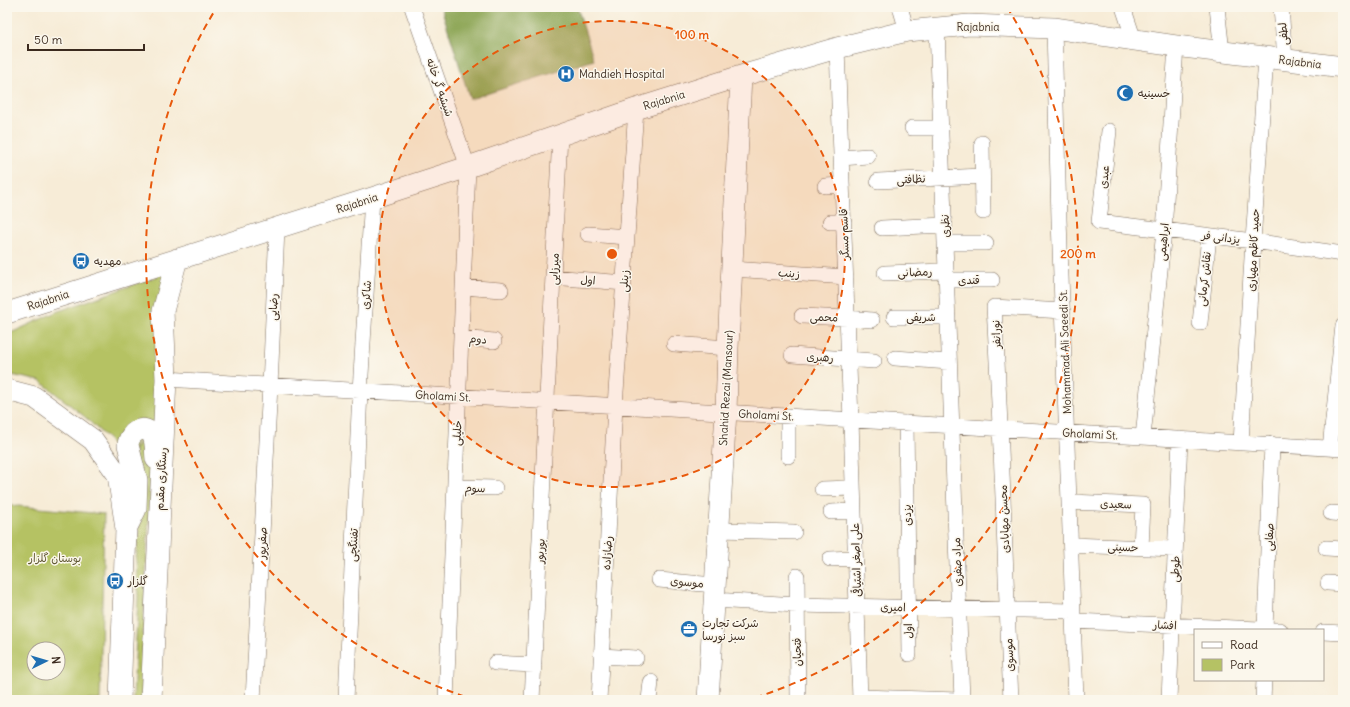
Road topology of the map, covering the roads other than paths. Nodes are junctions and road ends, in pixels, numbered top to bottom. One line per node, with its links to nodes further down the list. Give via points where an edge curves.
1 (412, 7): 24 (street, شیشه گر خانه)
2 (900, 7): 8 (street)
3 (1123, 7): 9 (street)
4 (1217, 7): 12 (street)
5 (1281, 7): 13 (street, لطفی)
6 (937, 28): 7 (main road, Rajabnia, via 969,25); 8 (main road, Rajabnia); 18 (street, نظری)
7 (1054, 28): 9 (main road, Rajabnia); 54 (street, Mohammad Ali Saeedi St.)
8 (907, 30): 11 (main road, Rajabnia)
9 (1134, 40): 10 (main road, Rajabnia)
10 (1176, 46): 12 (main road, Rajabnia); 36 (street, ابراهیمی)
11 (837, 48): 15 (main road, Rajabnia); 23 (street, قاسم مسگر)
12 (1222, 52): 13 (main road, Rajabnia)
13 (1276, 59): 14 (main road, Rajabnia); 40 (street, حمید کاظم مهیاری)
14 (1343, 67)
15 (742, 76): 16 (main road, Rajabnia); 45 (main road, Shahid Rezai (Mansour))
16 (636, 109): 20 (main road, Rajabnia); 39 (street, زینلی)
17 (912, 128): 18 (street)
18 (941, 128): 26 (street, نظری)
19 (1109, 131): 32 (street, عبدی)
20 (560, 135): 24 (main road, Rajabnia); 48 (street, میرزایی)
21 (982, 142): 25 (street)
22 (868, 156): 23 (street)
23 (841, 158): 28 (street, قاسم مسگر)
24 (468, 167): 30 (main road, Rajabnia); 52 (street, خلیلی)
25 (982, 176): 26 (street, نظافتی); 31 (street)
26 (943, 177): 27 (street, نظافتی); 33 (street, نظری)
27 (878, 181)
28 (842, 185): 29 (street); 49 (street, قاسم مسگر, via 836,222)
29 (825, 186)
30 (372, 198): 35 (main road, Rajabnia); 75 (street, شاکری)
31 (983, 212)
32 (1099, 222): 36 (street, یزدانی فر)
33 (945, 224): 34 (street); 41 (street, نظری)
34 (882, 228)
35 (277, 229): 44 (main road, Rajabnia); 73 (street, رضایی)
36 (1164, 230): 38 (street, یزدانی فر); 86 (street, ابراهیمی)
37 (588, 234): 39 (street)
38 (1209, 236): 40 (street, یزدانی فر); 61 (street, نقاش کرمانی)
39 (627, 237): 51 (street, زینلی)
40 (1253, 241): 43 (street, یزدانی فر); 88 (street, حمید کاظم مهیاری)
41 (945, 243): 42 (street); 47 (street, نظری)
42 (986, 243)
43 (1343, 254)
44 (177, 259): 55 (main road, Rajabnia); 72 (main road, رستگاری مقدم, via 164,311)
45 (732, 269): 49 (street, زینب); 66 (main road, Shahid Rezai (Mansour))
46 (884, 273): 47 (street, رمضانی)
47 (946, 275): 50 (street, قندی); 57 (street, نظری)
48 (553, 277): 51 (street, اول); 77 (street, میرزایی)
49 (846, 277): 58 (street, قاسم مسگر)
50 (992, 280)
51 (624, 283): 78 (street, زینلی)
52 (463, 287): 53 (street); 63 (street, خلیلی)
53 (501, 290)
54 (1063, 311): 84 (street, نورانفر, via 994,307); 85 (street, Mohammad Ali Saeedi St.)
55 (7, 313)
56 (802, 316): 58 (street, محمی)
57 (948, 317): 59 (street, شریفی); 71 (street, نظری)
58 (847, 318): 60 (street, محمی); 68 (street, قاسم مسگر)
59 (894, 318)
60 (872, 320)
61 (1200, 323)
62 (1343, 326): 90 (street)
63 (461, 338): 64 (street, دوم); 76 (street, خلیلی)
64 (494, 341)
65 (674, 344): 66 (street)
66 (728, 348): 79 (main road, Shahid Rezai (Mansour))
67 (792, 355): 68 (street, رهبری)
68 (849, 358): 70 (street, رهبری); 81 (street, قاسم مسگر)
69 (895, 358): 71 (street)
70 (874, 361)
71 (949, 362): 83 (street, نظری)
72 (166, 380): 73 (street, Gholami St.); 97 (main road, رستگاری مقدم)
73 (270, 386): 75 (street, Gholami St.); 136 (street, صفرپور)
74 (7, 390): 100 (main road, via 34,397 92,440 118,475)
75 (360, 391): 76 (street, Gholami St.); 137 (street, تفننگچی)
76 (459, 397): 77 (street, Gholami St.); 92 (street, خلیلی)
77 (547, 402): 78 (street, Gholami St.); 130 (street, بوربور)
78 (615, 406): 79 (street, Gholami St.); 127 (street, رضازاده)
79 (726, 412): 80 (street, Gholami St.); 101 (main road, Shahid Rezai (Mansour))
80 (788, 416): 81 (street, Gholami St.); 91 (street)
81 (851, 420): 82 (street, Gholami St.); 94 (street, علی اصغر اشتیاقی)
82 (906, 423): 83 (street, Gholami St.); 117 (street, یزدی)
83 (952, 425): 84 (street, Gholami St.); 118 (street, مراد صفری)
84 (1001, 428): 85 (street, Gholami St.); 119 (street, محسن مهابادی)
85 (1067, 432): 86 (street, Gholami St.); 96 (street, Mohammad Ali Saeedi St.)
86 (1143, 437): 87 (street, Gholami St.)
87 (1180, 439): 88 (street, Gholami St.); 105 (street, طوطی)
88 (1241, 443): 89 (street, Gholami St.)
89 (1272, 444): 90 (street, Gholami St.); 123 (street, صفایی)
90 (1337, 448)
91 (788, 456)
92 (455, 487): 93 (street, سوم); 138 (street, خلیلی)
93 (495, 488)
94 (853, 488): 95 (street); 98 (street, علی اصغر اشتیاقی)
95 (822, 489)
96 (1070, 502): 103 (street, Mohammad Ali Saeedi St.); 104 (street, سعیدی, via 1143,505)
97 (160, 509): 100 (main road, via 154,437 146,430 135,431 128,439 128,445 137,480 136,509); 135 (main road, رستگاری مقدم)
98 (854, 511): 99 (street); 108 (street, علی اصغر اشتیاقی)
99 (832, 512)
100 (126, 529): 134 (main road)
101 (718, 530): 102 (street); 114 (main road, Shahid Rezai (Mansour))
102 (794, 532)
103 (1071, 545): 104 (street, حسینی); 120 (street, Mohammad Ali Saeedi St.)
104 (1141, 548): 105 (street, حسینی)
105 (1176, 548): 121 (street, طوطی)
106 (1326, 548): 107 (street)
107 (1343, 549)
108 (855, 558): 109 (street); 116 (street, علی اصغر اشتیاقی)
109 (830, 559)
110 (797, 576): 115 (street, فتحیان)
111 (659, 580): 114 (street, موسوی)
112 (1328, 583): 113 (street)
113 (1343, 584)
114 (714, 592): 115 (street, امیری); 142 (main road, Shahid Rezai (Mansour))
115 (797, 605): 116 (street, امیری); 143 (street, فتحیان)
116 (858, 606): 117 (street, امیری); 133 (street, علی اصغر اشتیاقی)
117 (908, 607): 118 (street, امیری); 126 (street, اول)
118 (959, 608): 119 (street, امیری); 145 (street, مراد صفری)
119 (1007, 609): 120 (street, امیری); 146 (street, موسوی)
120 (1074, 616): 121 (street, افشار); 147 (street, Mohammad Ali Saeedi St.)
121 (1172, 625): 122 (street, افشار); 148 (street, طوطی)
122 (1250, 629)
123 (1270, 629)
124 (1324, 632): 125 (street)
125 (1343, 633)
126 (908, 654)
127 (601, 656): 128 (street); 140 (street, رضازاده)
128 (636, 658)
129 (495, 663): 130 (street)
130 (534, 665): 139 (street, بوربور)
131 (1264, 681): 149 (street)
132 (651, 682): 141 (street)
133 (860, 698): 144 (street)
134 (120, 700)
135 (151, 700)
136 (253, 700)
137 (346, 700)
138 (446, 700)
139 (532, 700)
140 (599, 700)
141 (650, 700)
142 (708, 700)
143 (798, 700)
144 (959, 700)
145 (962, 700)
146 (1011, 700)
147 (1076, 700)
148 (1169, 700)
149 (1263, 700)

